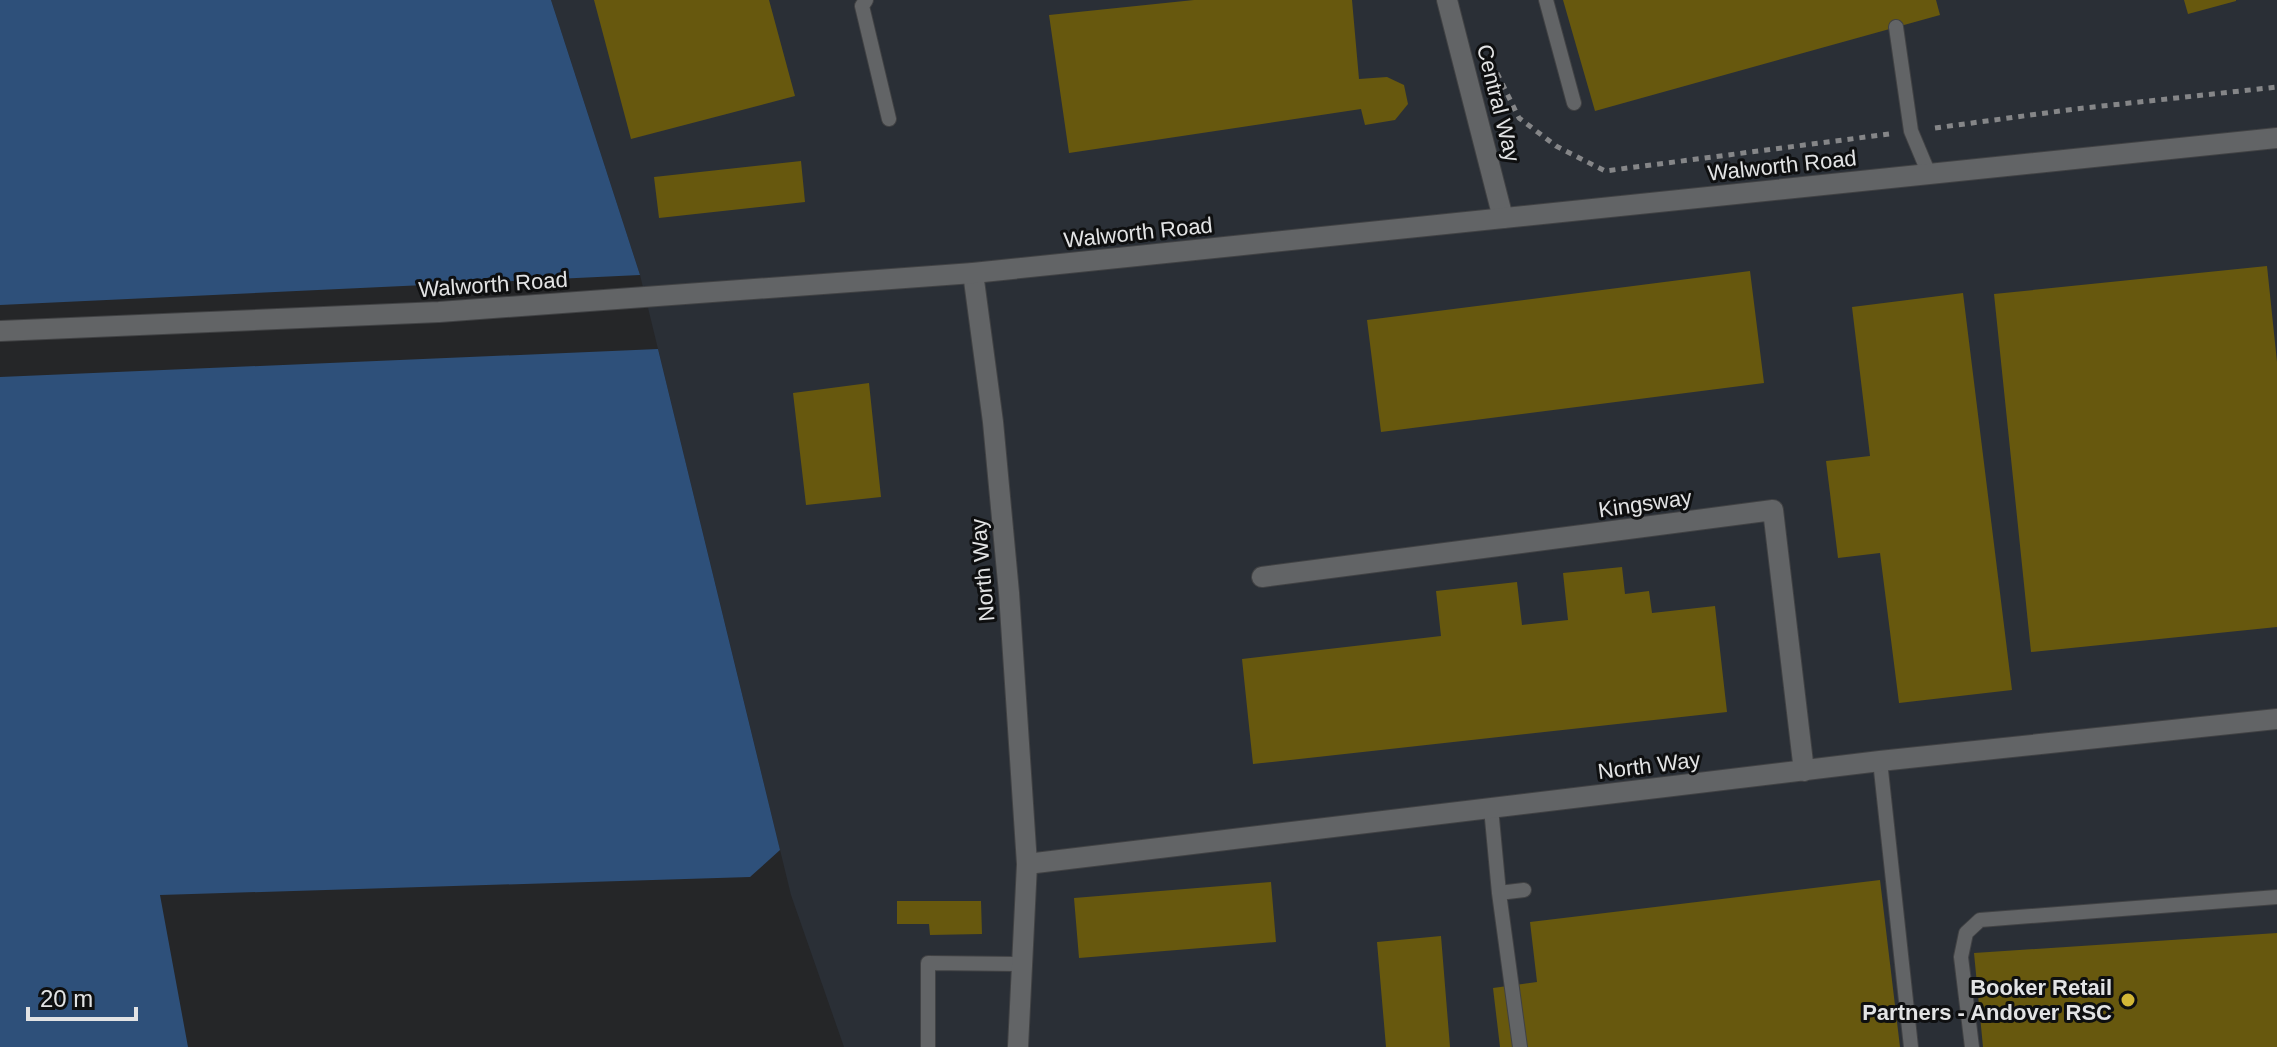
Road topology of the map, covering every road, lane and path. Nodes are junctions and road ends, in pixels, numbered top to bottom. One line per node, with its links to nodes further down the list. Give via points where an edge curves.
1 (866, 0): 8 (lane, via 862,6)
2 (1447, 0): 12 (street, Central Way)
3 (1546, 0): 7 (lane)
4 (1896, 27): 9 (lane)
5 (1495, 69): 9 (path, via 1519,118 1556,146 1605,171)
6 (2277, 87): 9 (path)
7 (1574, 103)
8 (889, 119)
9 (1911, 131): 11 (lane)
10 (2277, 138): 11 (street, Walworth Road)
11 (1929, 174): 12 (street, Walworth Road)
12 (1503, 218): 13 (street, Walworth Road)
13 (973, 273): 14 (street, Walworth Road, via 439,312); 20 (street, North Way, via 1009,593)
14 (0, 331)
15 (1262, 577): 18 (street, Kingsway, via 1773,510)
16 (2277, 719): 17 (street, North Way)
17 (1880, 761): 18 (street, North Way); 28 (lane)
18 (1804, 771): 19 (street, North Way)
19 (1491, 808): 20 (street, North Way); 22 (lane)
20 (1027, 864): 24 (street, North Way)
21 (1524, 890): 22 (lane)
22 (1499, 893): 27 (lane)
23 (2277, 897): 29 (lane, via 1980,920 1966,933 1961,957)
24 (1022, 964): 25 (lane, via 928,963); 26 (street, North Way)
25 (928, 1047)
26 (1018, 1047)
27 (1520, 1047)
28 (1911, 1047)
29 (1972, 1047)

